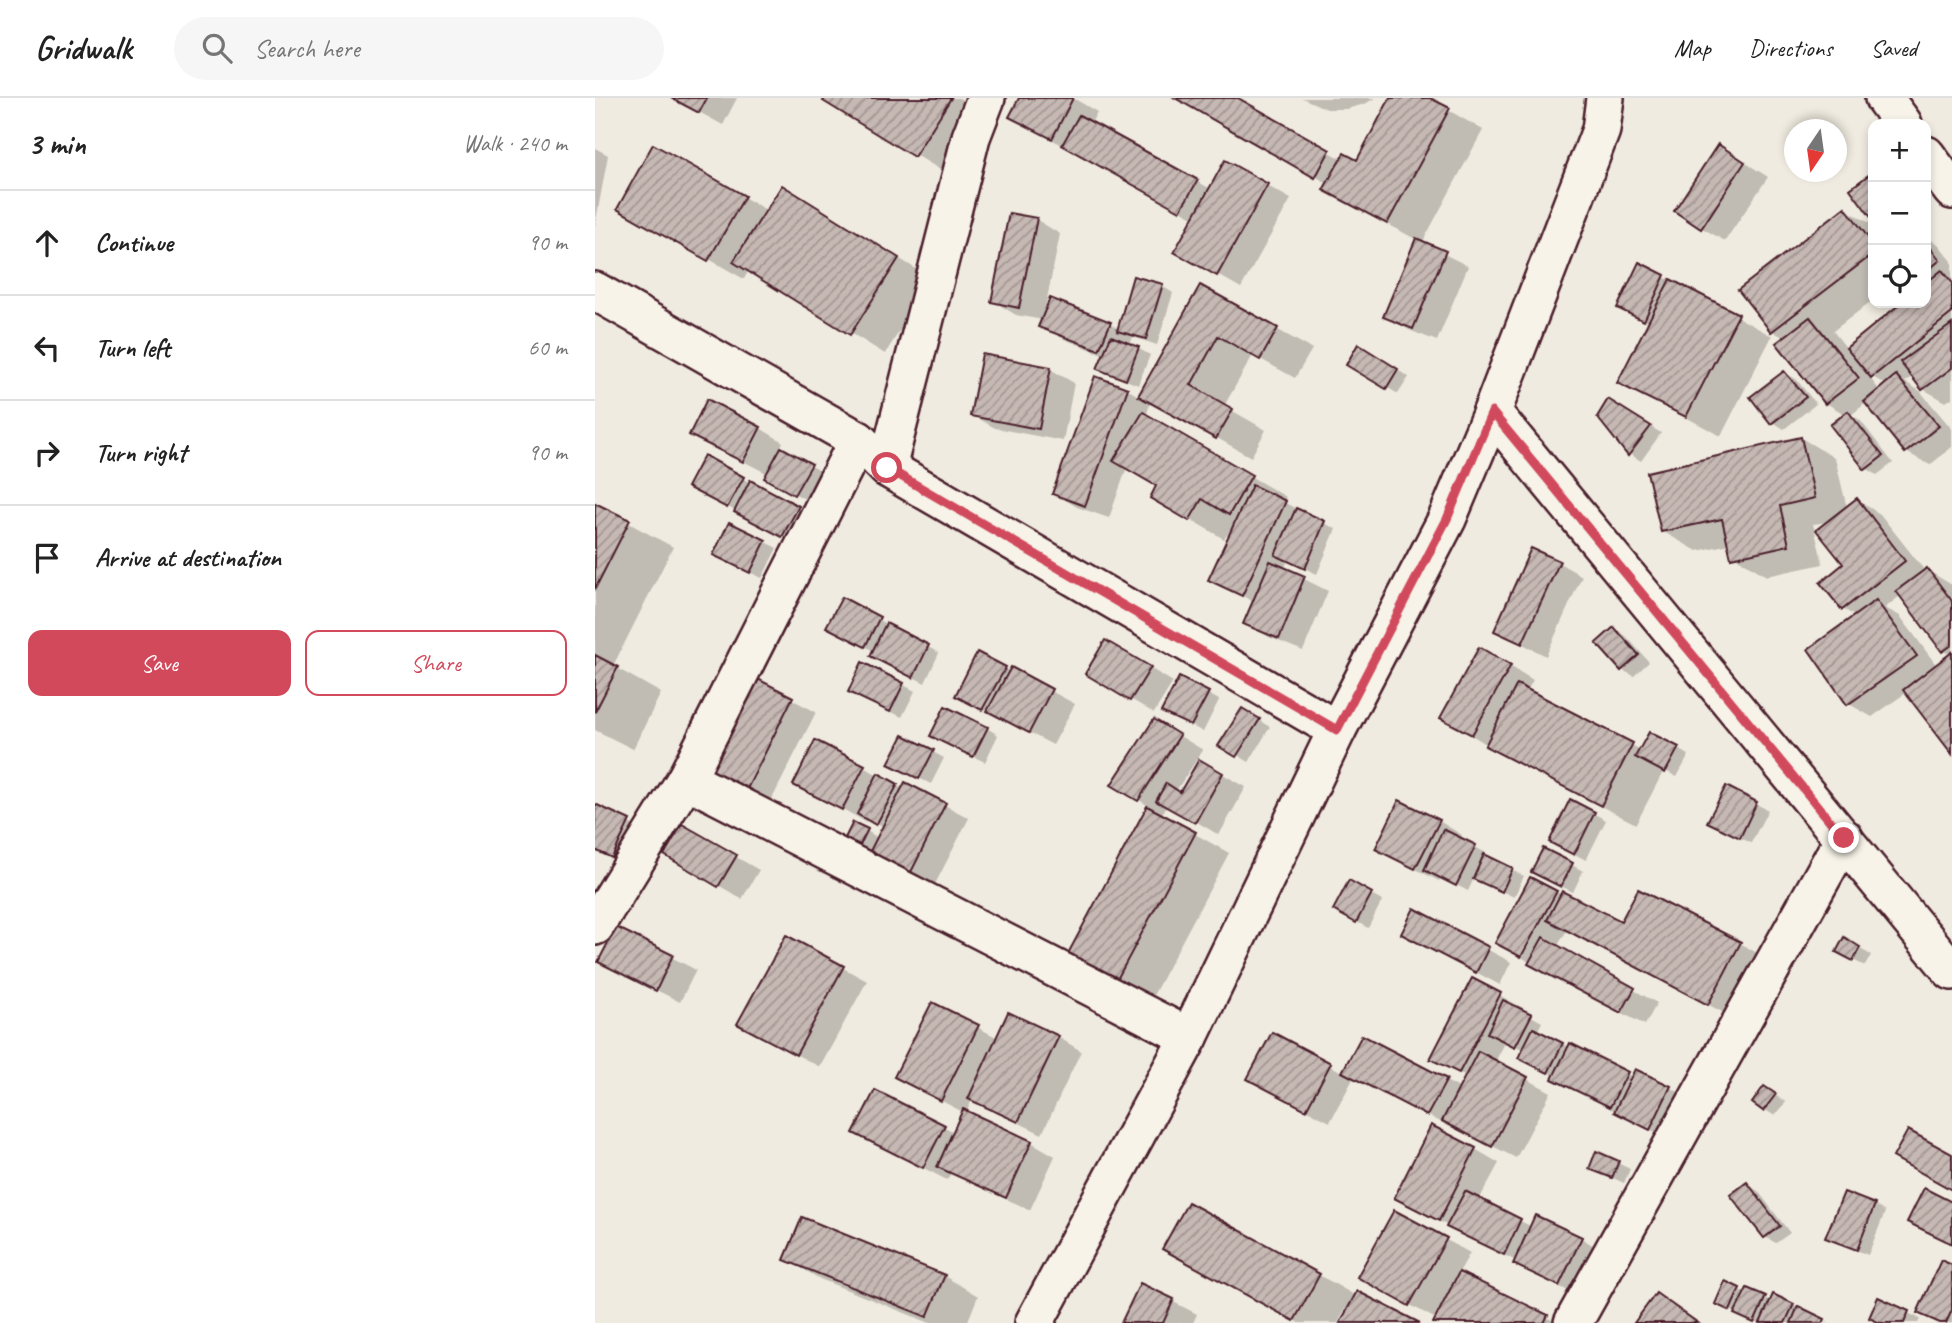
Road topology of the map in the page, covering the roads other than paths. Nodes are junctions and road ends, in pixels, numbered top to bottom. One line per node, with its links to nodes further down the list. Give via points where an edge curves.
1 (986, 98): 10 (street, via 971,137)
2 (1605, 98): 8 (street, via 1601,131)
3 (1884, 98): 4 (street)
4 (1899, 119)
5 (1931, 162): 6 (street)
6 (1952, 190)
7 (595, 291): 9 (street)
8 (1492, 412): 11 (street, via 1447,519); 13 (street)
9 (858, 440): 10 (street); 12 (street)
10 (887, 468): 11 (street)
11 (1337, 730): 16 (street)
12 (686, 779): 14 (street); 16 (street)
13 (1844, 838): 15 (street); 18 (street)
14 (595, 926)
15 (1952, 971)
16 (1189, 1037): 17 (street)
17 (1034, 1323)
18 (1573, 1323)

